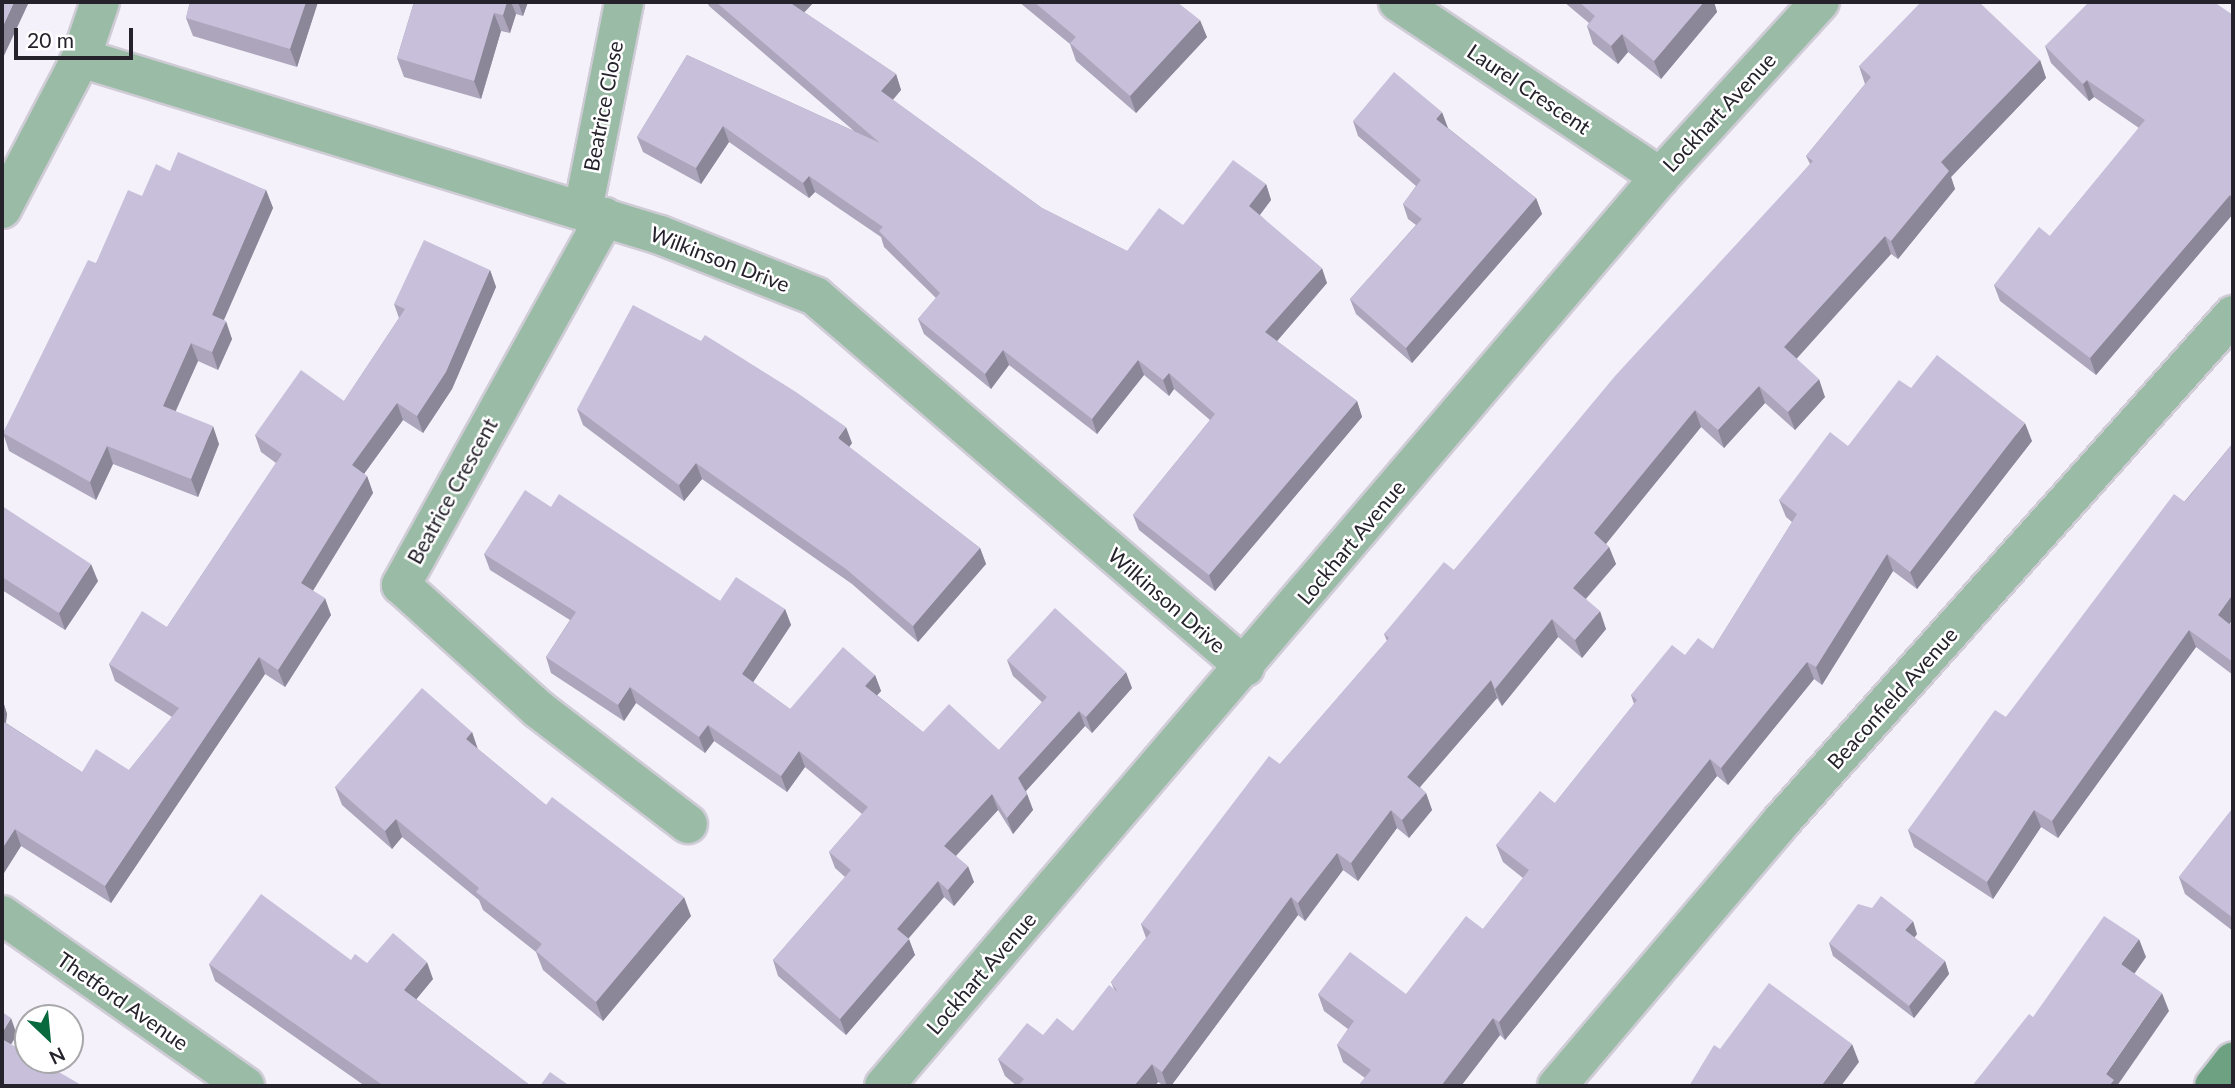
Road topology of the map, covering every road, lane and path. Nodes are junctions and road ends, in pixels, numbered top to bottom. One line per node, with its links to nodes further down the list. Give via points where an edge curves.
1 (100, 2): 5 (street)
2 (624, 2): 8 (street, Beatrice Close)
3 (1398, 2): 6 (street, Laurel Crescent)
4 (1820, 2): 6 (street, Lockhart Avenue)
5 (81, 58): 7 (street); 8 (street, Wilkinson Drive)
6 (1660, 177): 10 (street, Lockhart Avenue)
7 (2, 209)
8 (594, 214): 10 (street, Wilkinson Drive, via 815,296); 11 (street, Beatrice Crescent, via 401,585 538,709)
9 (2233, 316): 16 (street, Beaconfield Avenue, via 1779,824)
10 (1245, 667): 15 (street, Lockhart Avenue)
11 (688, 824)
12 (2, 915): 14 (street, Thetford Avenue)
13 (2233, 1062): 17 (street)
14 (244, 1086)
15 (884, 1086)
16 (1556, 1086)
17 (2214, 1086)

